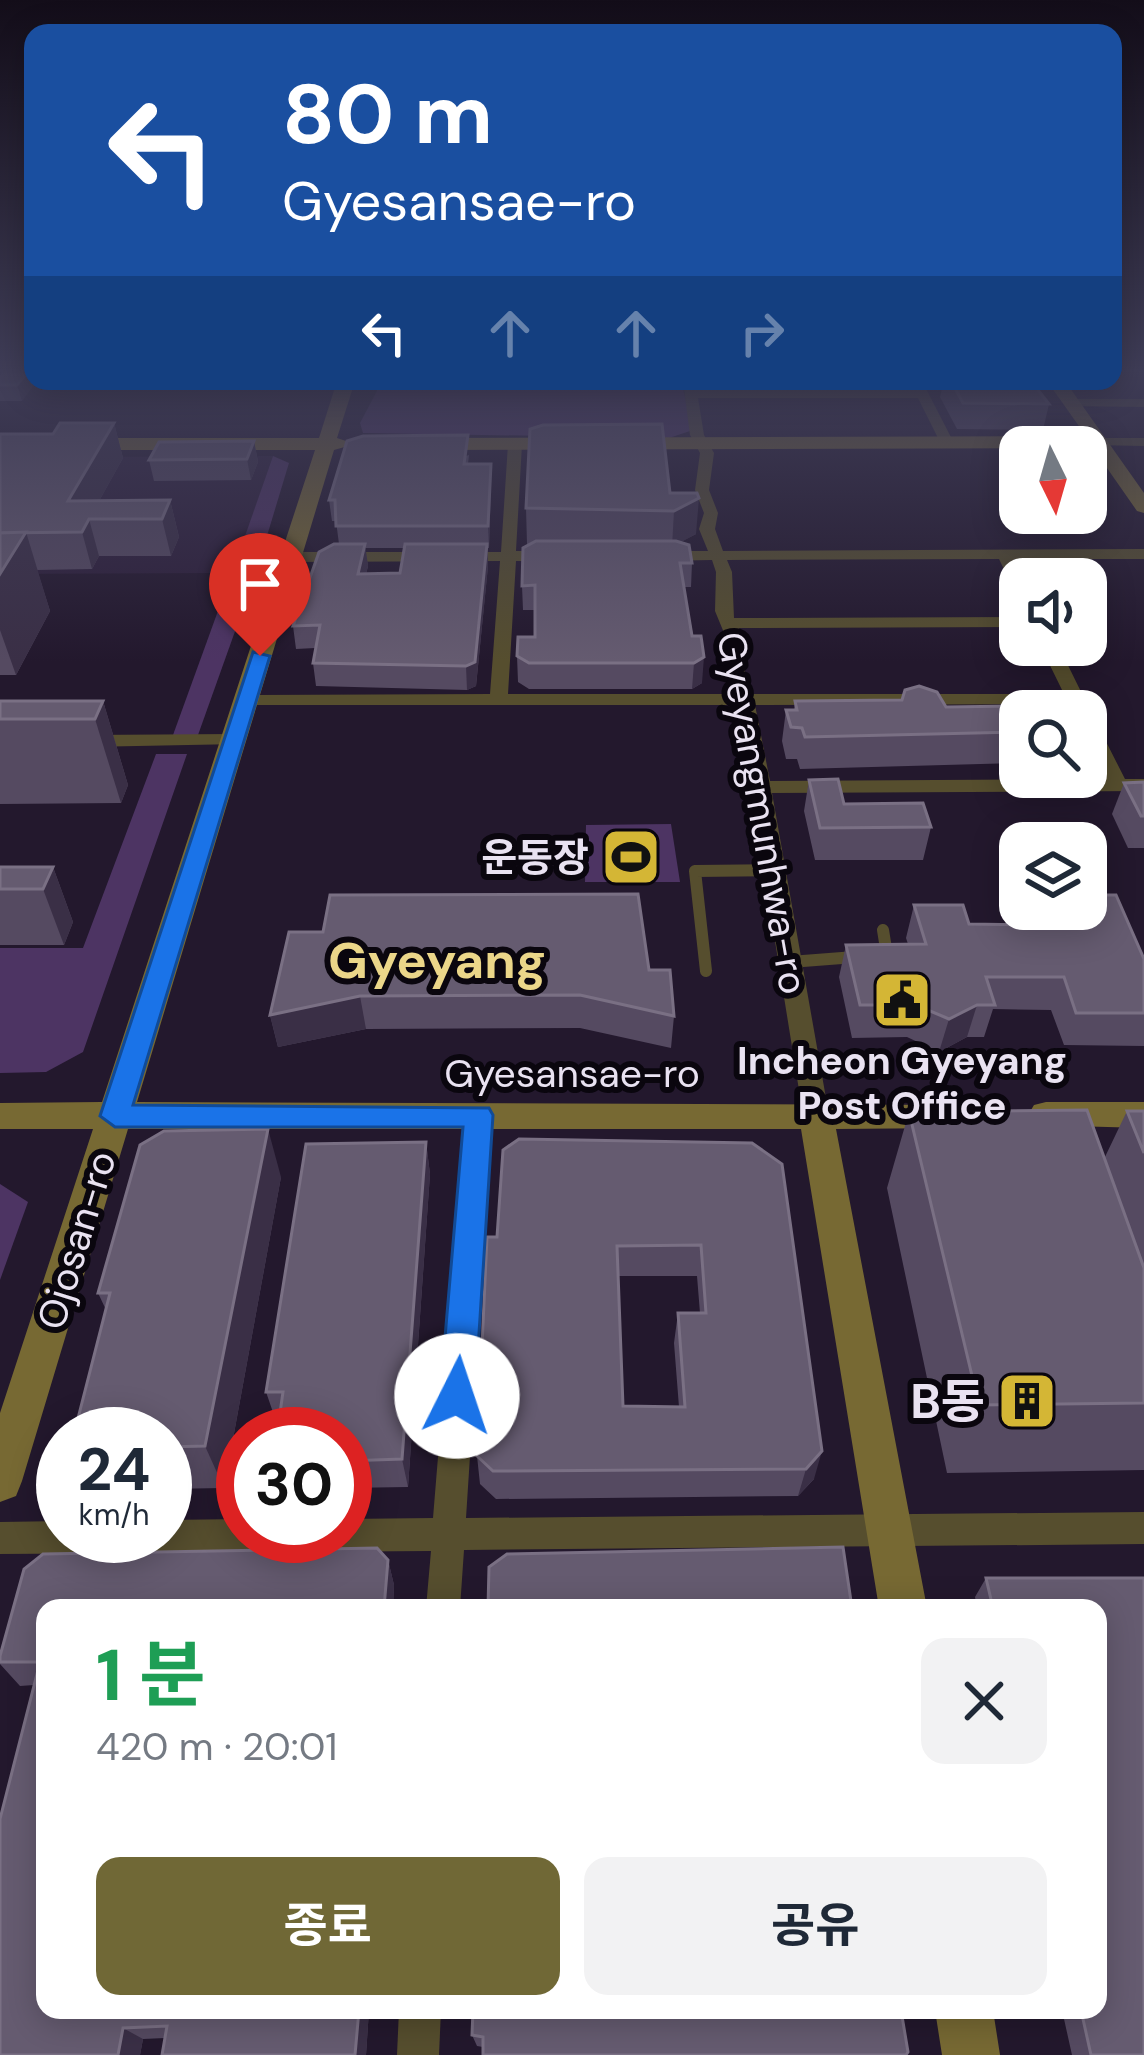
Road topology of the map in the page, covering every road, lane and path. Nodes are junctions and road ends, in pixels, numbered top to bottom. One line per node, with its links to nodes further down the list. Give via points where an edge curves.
1 (319, 470): 12 (street, Ojosan-ro)
2 (513, 470): 8 (street)
3 (705, 470): 11 (street, Gyeyangmunhwa-ro)
4 (1118, 470): 5 (street)
5 (1144, 507)
6 (1004, 554): 7 (street); 11 (street); 13 (street)
7 (1144, 554)
8 (508, 556): 9 (street); 12 (street); 17 (street)
9 (578, 556)
10 (648, 556): 11 (street)
11 (715, 556): 14 (street, Gyeyangmunhwa-ro)
12 (291, 557): 16 (street, Ojosan-ro)
13 (1006, 558)
14 (731, 622): 15 (street); 18 (street, Gyeyangmunhwa-ro)
15 (999, 622)
16 (246, 700): 17 (street); 20 (street, Ojosan-ro)
17 (499, 700): 18 (street)
18 (744, 700): 19 (street); 25 (street, Gyeyangmunhwa-ro)
19 (999, 704)
20 (233, 740): 21 (street); 34 (street, Ojosan-ro)
21 (70, 741)
22 (1107, 763): 23 (street)
23 (1118, 785): 24 (street); 25 (street)
24 (1144, 785)
25 (761, 787): 26 (street, Gyeyangmunhwa-ro)
26 (775, 870): 28 (street, Gyeyangmunhwa-ro); 29 (lane, via 695,871)
27 (883, 930): 28 (lane, via 888,955)
28 (790, 962): 31 (street, Gyeyangmunhwa-ro)
29 (706, 971)
30 (479, 1115): 31 (street, Gyesansae-ro); 34 (street, Gyesansae-ro); 38 (street)
31 (816, 1115): 32 (street, Gyesansae-ro); 36 (street, Gyeyangmunhwa-ro)
32 (1144, 1115)
33 (0, 1116): 34 (street, Gyesansae-ro)
34 (115, 1116): 35 (street, Ojosan-ro)
35 (0, 1481)
36 (891, 1528): 37 (street); 38 (street); 41 (street, Gyeyangmunhwa-ro)
37 (1144, 1528)
38 (448, 1535): 39 (street); 40 (street)
39 (0, 1538)
40 (444, 1599)
41 (902, 1599)
42 (420, 2019): 44 (street)
43 (965, 2019): 45 (street)
44 (418, 2055)
45 (971, 2055)

